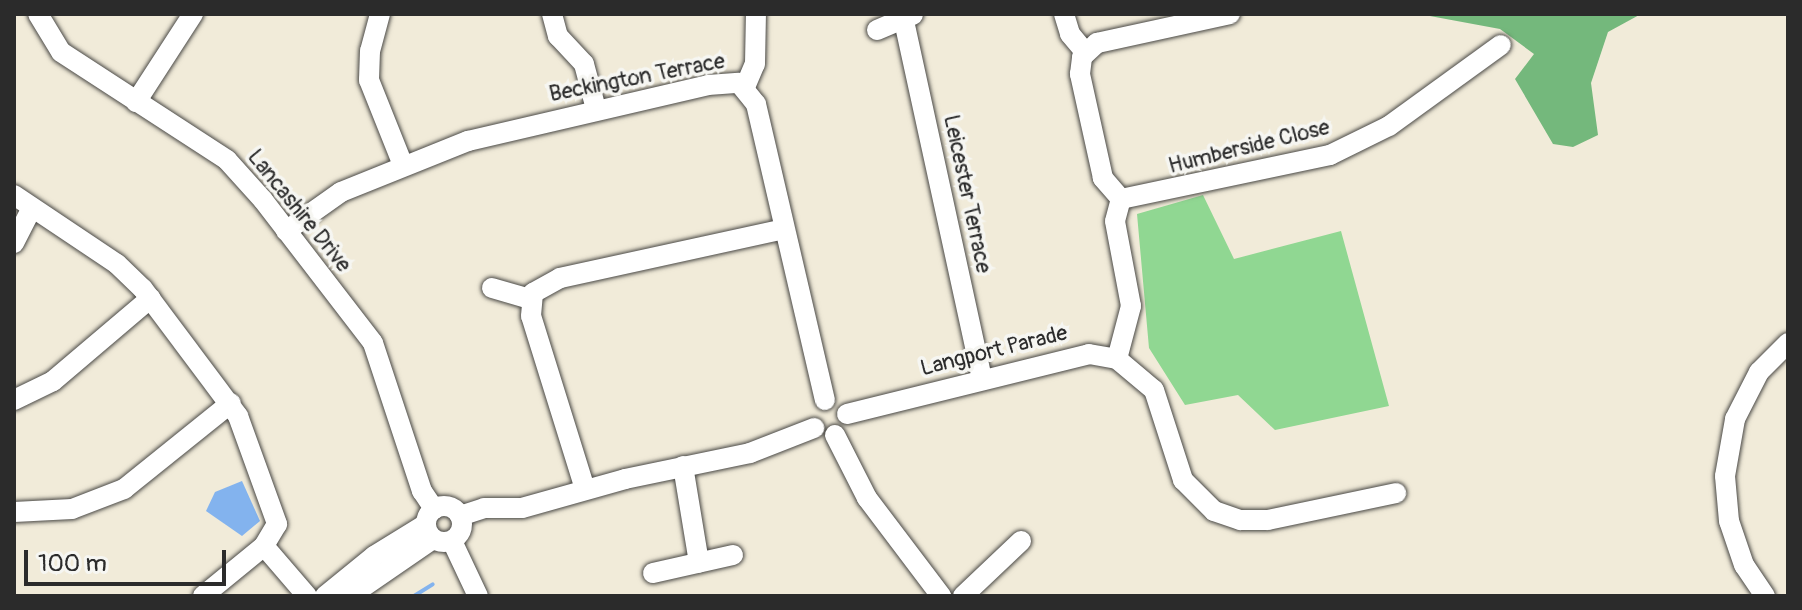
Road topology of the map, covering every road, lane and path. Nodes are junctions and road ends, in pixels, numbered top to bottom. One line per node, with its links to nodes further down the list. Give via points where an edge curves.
1 (38, 14): 13 (street, Lancashire Drive, via 61,52)
2 (193, 14): 13 (street)
3 (380, 14): 15 (street, via 369,80)
4 (552, 14): 14 (street, via 558,36 584,64)
5 (756, 14): 12 (street, via 755,64)
6 (1064, 14): 11 (street, via 1070,34)
7 (1230, 14): 11 (street, via 1103,42)
8 (910, 17): 9 (street, Leicester Terrace); 27 (street, Leicester Terrace)
9 (877, 30)
10 (1501, 45): 17 (street, Humberside Close, via 1389,126 1330,155)
11 (1085, 52): 17 (street, via 1080,74 1103,178)
12 (745, 87): 14 (street, Beckington Terrace, via 726,81); 19 (street, Beckington Terrace, via 756,104)
13 (136, 102): 20 (street, Lancashire Drive, via 227,160)
14 (596, 109): 15 (street, Beckington Terrace, via 492,133)
15 (403, 165): 20 (street, Beckington Terrace, via 341,192)
16 (14, 195): 18 (street)
17 (1121, 199): 26 (street, via 1115,221 1131,306)
18 (31, 209): 21 (street); 23 (street, via 117,264)
19 (784, 229): 24 (street, via 547,281); 29 (street, Beckington Terrace)
20 (286, 231): 38 (street, Lancashire Drive, via 373,343)
21 (14, 243)
22 (492, 288): 24 (street)
23 (151, 298): 28 (street, via 53,381); 30 (street)
24 (530, 299): 35 (street)
25 (1788, 343): 51 (street, via 1759,372 1735,419 1725,476 1729,521 1744,565)
26 (1117, 359): 27 (street, Langport Parade, via 1068,355); 36 (street, via 1154,390 1183,480 1214,511 1253,521)
27 (982, 378): 31 (street, Langport Parade)
28 (14, 400)
29 (825, 400): 31 (street, via 838,402); 32 (street, via 811,412)
30 (231, 403): 37 (street, via 124,489 72,509); 40 (street, via 277,515 275,531)
31 (847, 414): 33 (street, via 845,427)
32 (814, 428): 33 (street); 34 (street, via 750,453)
33 (835, 435): 49 (street, via 867,498)
34 (683, 466): 35 (street); 42 (street)
35 (585, 489): 38 (street, via 522,508 484,508 460,516 449,507)
36 (1396, 493)
37 (14, 512)
38 (436, 528): 46 (street, via 374,556); 47 (street); 48 (street, Lancashire Drive)
39 (1021, 541): 50 (street)
40 (264, 546): 44 (street); 45 (street)
41 (733, 555): 42 (street)
42 (699, 563): 43 (street)
43 (653, 573)
44 (203, 596)
45 (307, 596)
46 (325, 596)
47 (350, 596)
48 (478, 596)
49 (941, 596)
50 (963, 596)
51 (1765, 596)

